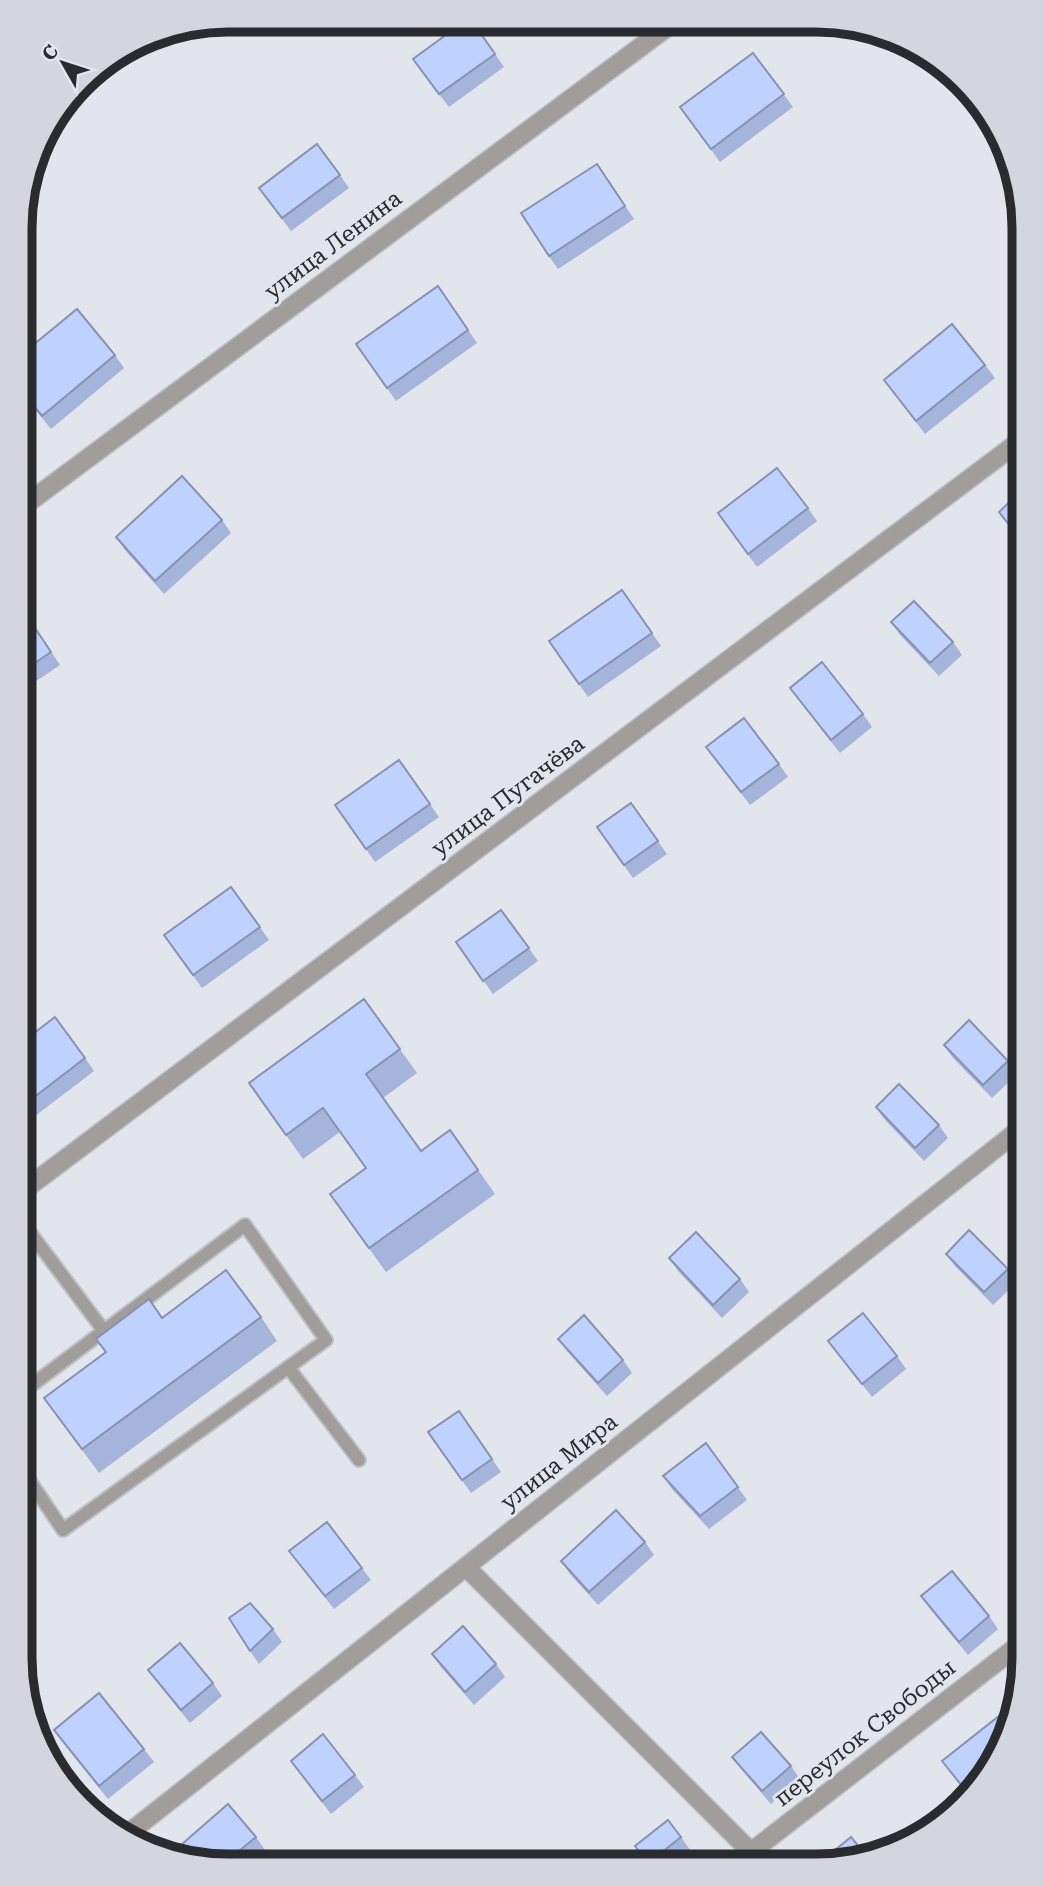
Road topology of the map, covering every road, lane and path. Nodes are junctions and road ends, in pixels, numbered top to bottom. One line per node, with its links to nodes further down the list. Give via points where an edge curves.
1 (662, 31): 3 (street, улица Ленина)
2 (1012, 447): 5 (street, улица Пугачёва)
3 (31, 501)
4 (1012, 1135): 12 (street, улица Мира)
5 (31, 1185)
6 (31, 1234): 7 (lane)
7 (104, 1331): 8 (lane, via 245,1225 326,1340); 9 (lane)
8 (288, 1367): 10 (lane); 11 (lane, via 63,1530)
9 (31, 1386)
10 (359, 1460)
11 (31, 1483)
12 (466, 1567): 14 (street, улица Мира); 15 (street)
13 (1012, 1651): 16 (street, переулок Свободы)
14 (133, 1829)
15 (752, 1854)
16 (763, 1854)

